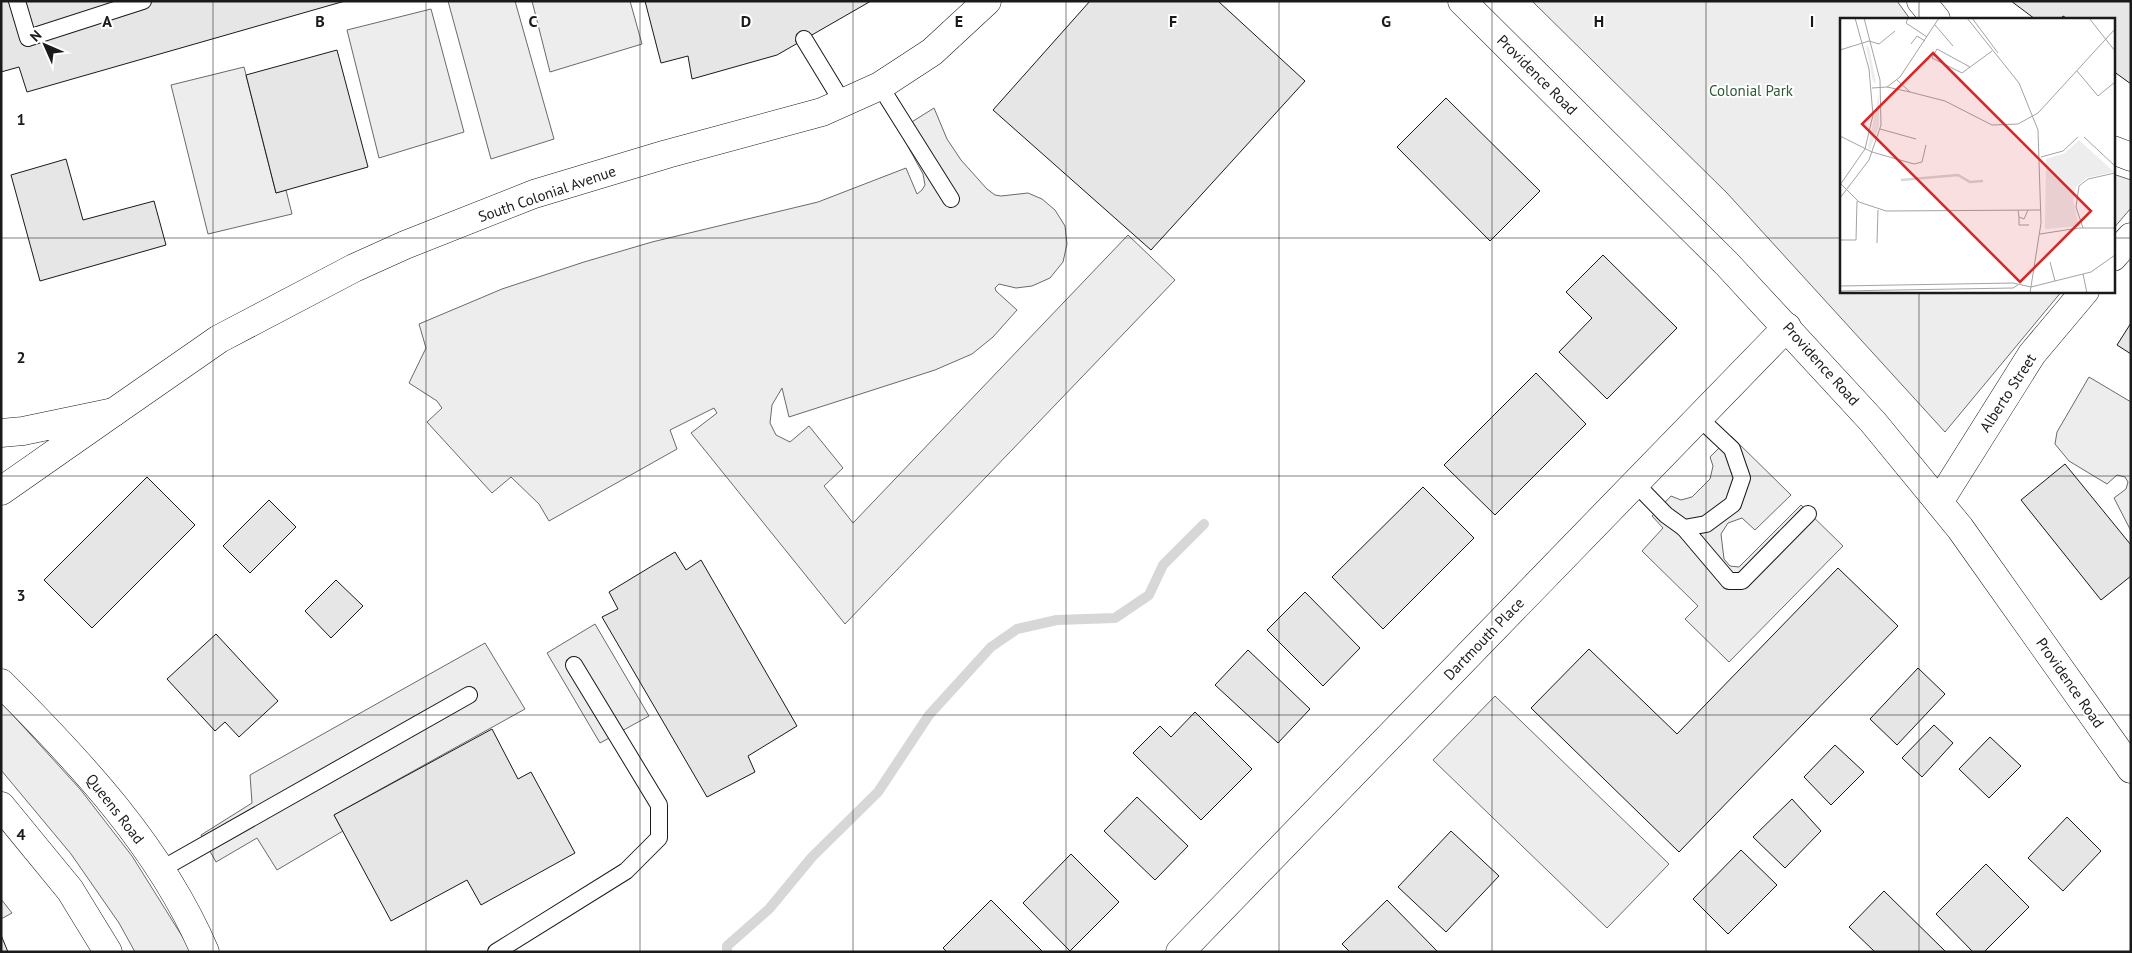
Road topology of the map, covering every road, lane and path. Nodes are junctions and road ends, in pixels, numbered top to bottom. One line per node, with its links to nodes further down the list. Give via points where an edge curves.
1 (17, 1): 2 (lane, via 28,38)
2 (143, 1)
3 (987, 1): 8 (street, South Colonial Avenue, via 932,52)
4 (1462, 1): 16 (street, Providence Road)
5 (1921, 1): 6 (street)
6 (1935, 18)
7 (804, 39): 9 (lane)
8 (880, 86): 9 (street, South Colonial Avenue); 12 (lane)
9 (843, 103): 17 (street, South Colonial Avenue, via 822,112 534,194 405,245 219,339)
10 (2114, 150): 11 (street)
11 (2131, 157)
12 (951, 199)
13 (2131, 237): 14 (street)
14 (2114, 256)
15 (2084, 292): 22 (street, Alberto Street, via 2032,354)
16 (1787, 327): 18 (street, Dartmouth Place); 22 (street, Providence Road, via 1873,422)
17 (114, 412): 19 (street, South Colonial Avenue); 21 (street, South Colonial Avenue)
18 (1698, 418): 20 (street, Dartmouth Place); 24 (lane, via 1732,449 1742,478 1733,504 1706,524)
19 (1, 433)
20 (1635, 483): 24 (lane, via 1666,515); 34 (street, Dartmouth Place)
21 (1, 491)
22 (1939, 502): 28 (street, Providence Road)
23 (1808, 514): 24 (lane, via 1742,581 1729,581)
24 (1684, 528)
25 (574, 665): 33 (lane, via 659,805 660,838 626,871)
26 (1, 683): 30 (street, Queens Road, via 96,782 137,833)
27 (469, 695): 30 (lane)
28 (2131, 768)
29 (1, 806): 31 (street, via 70,890)
30 (160, 870): 32 (street, Queens Road, via 191,919)
31 (108, 952)
32 (205, 952)
33 (496, 952)
34 (1180, 952)

